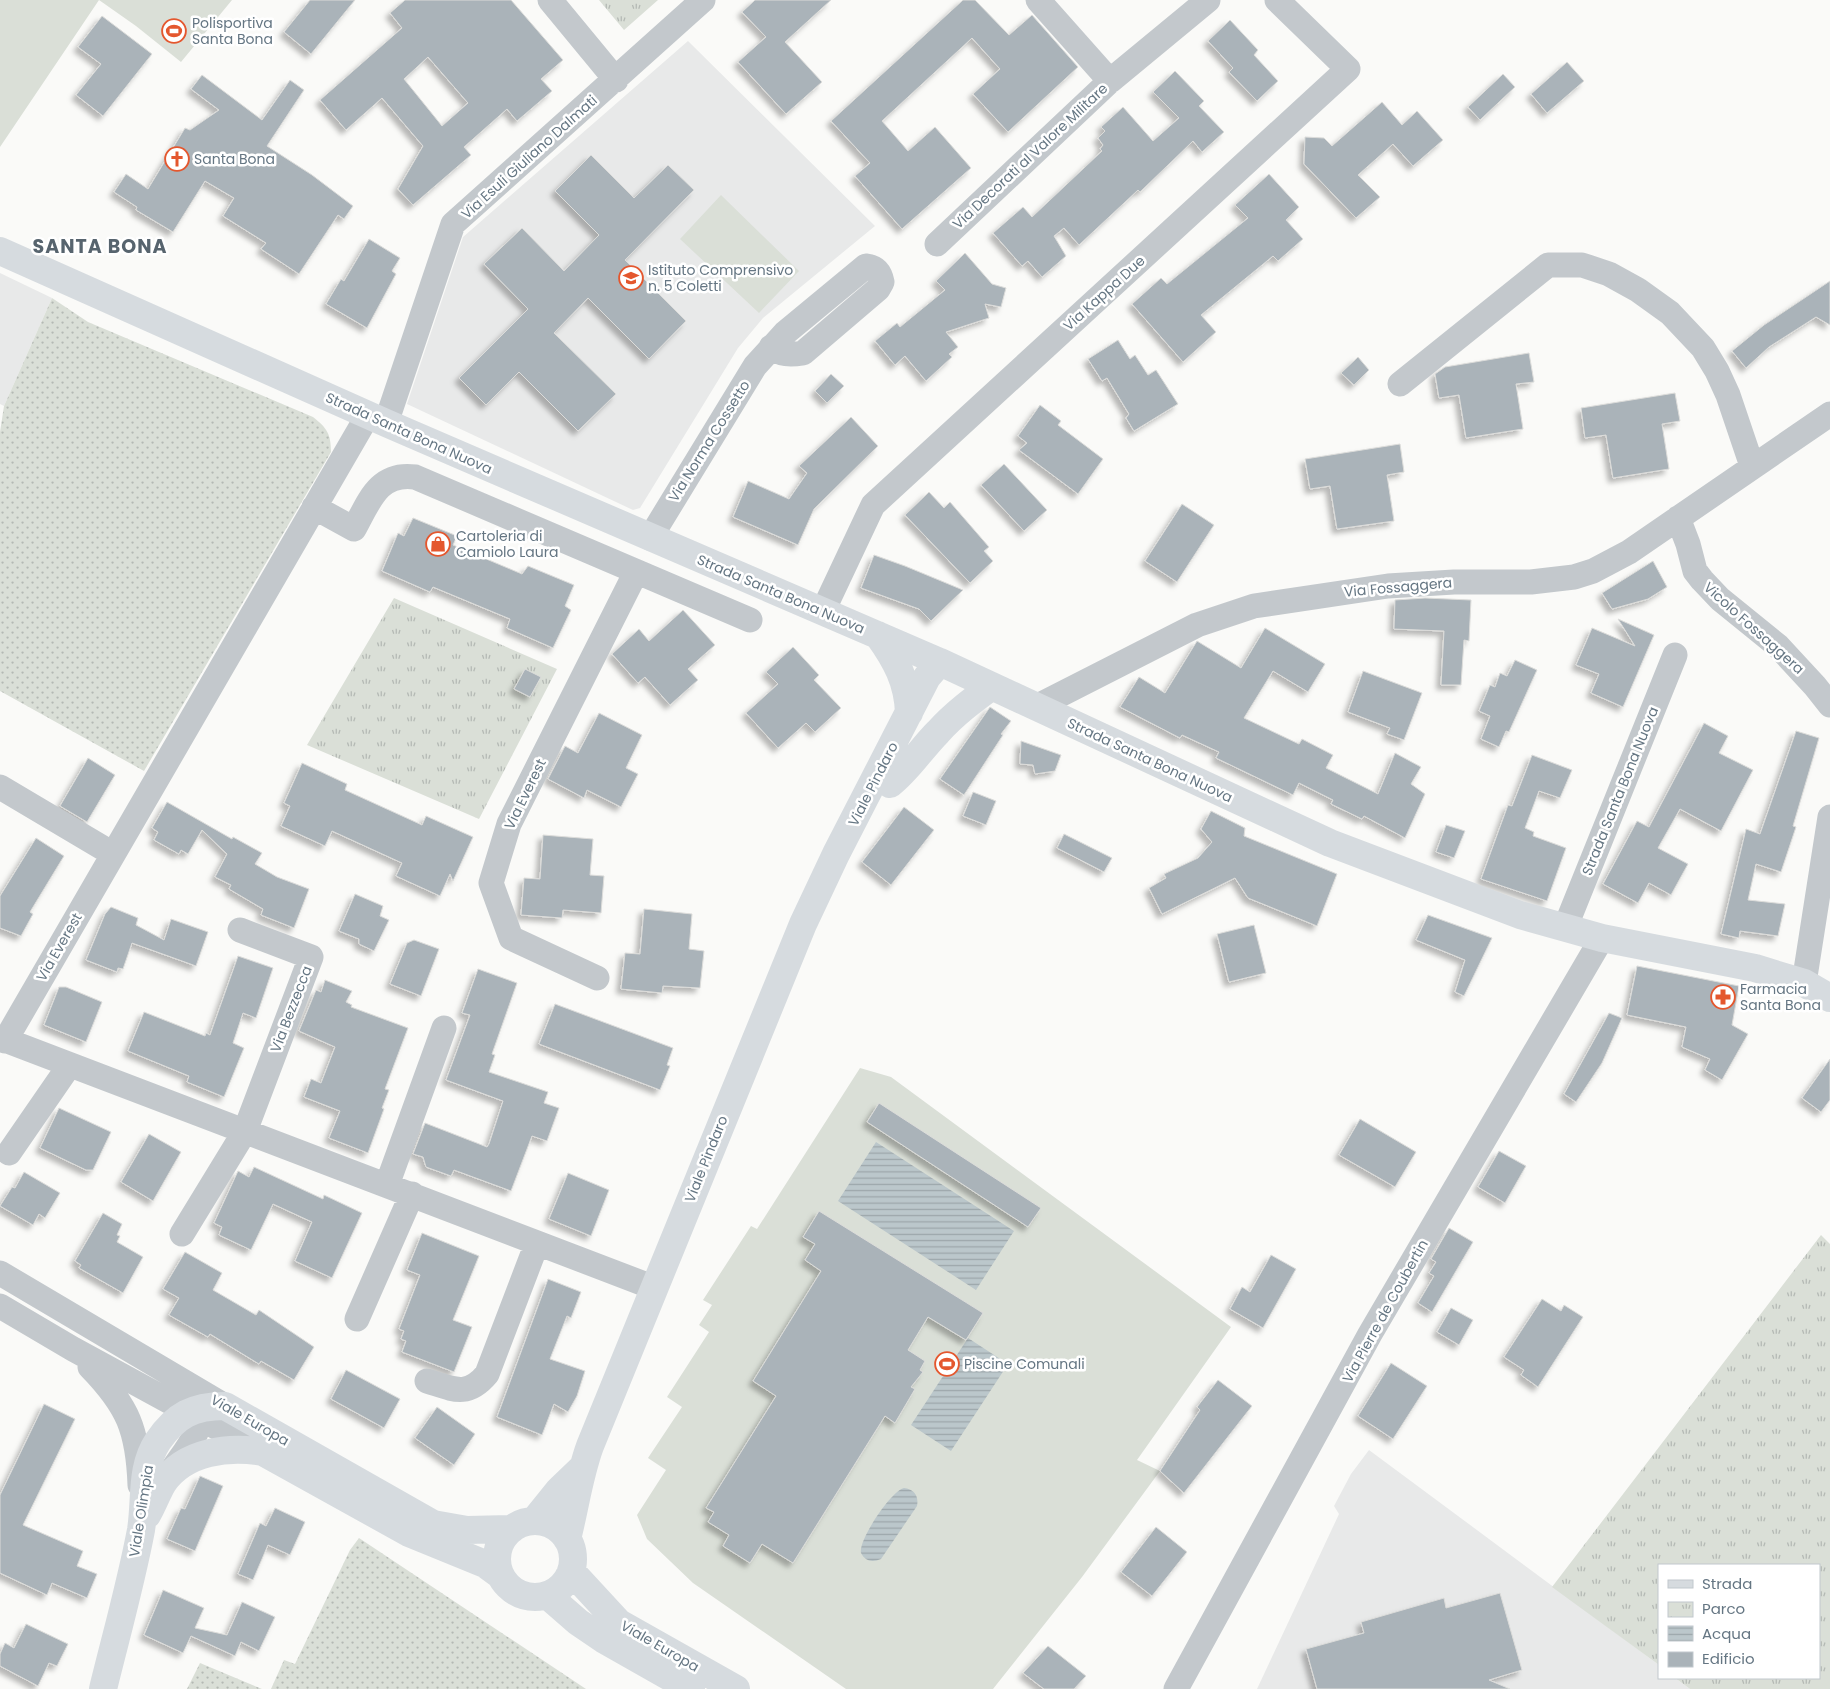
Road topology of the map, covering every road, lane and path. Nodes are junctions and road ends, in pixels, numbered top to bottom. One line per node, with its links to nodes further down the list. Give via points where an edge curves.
1 (550, 0): 6 (street)
2 (703, 0): 6 (street)
3 (1038, 0): 7 (street, Via Decorati al Valore Militare)
4 (1208, 0): 7 (street)
5 (1277, 0): 19 (street, Via Kappa Due, via 1348,69 873,505)
6 (616, 80): 13 (street, Via Esuli Giuliano Dalmati, via 453,224)
7 (1110, 81): 8 (street, Via Decorati al Valore Militare)
8 (937, 244)
9 (0, 251): 13 (street, Strada Santa Bona Nuova)
10 (771, 347): 17 (street, Via Norma Cossetto, via 755,366)
11 (1400, 384): 14 (street, via 1548,265 1582,264 1638,290 1670,313 1703,348 1728,395)
12 (1830, 414): 14 (street, Via Fossaggera)
13 (377, 419): 15 (street, Via Everest); 17 (street, Strada Santa Bona Nuova)
14 (1752, 466): 16 (street, Via Fossaggera)
15 (314, 507): 18 (street, via 354,529 375,490 389,479 403,475 415,477); 31 (street, Via Everest)
16 (1678, 518): 25 (street, Vicolo Fossaggera, via 1693,565 1702,580 1720,599 1778,646); 26 (street, Via Fossaggera, via 1610,563 1574,577 1531,582 1388,586 1283,601 1223,615 1197,625)
17 (650, 538): 19 (street, Strada Santa Bona Nuova)
18 (636, 572): 20 (street); 37 (street, Via Everest, via 509,824 491,883 511,938)
19 (823, 611): 21 (street, Strada Santa Bona Nuova)
20 (750, 620)
21 (878, 635): 23 (street, Strada Santa Bona Nuova); 27 (street, via 901,672)
22 (1675, 655): 34 (street, Strada Santa Bona Nuova)
23 (946, 665): 24 (street, Strada Santa Bona Nuova); 27 (street, Viale Pindaro, via 927,677); 28 (street, Viale Pindaro, via 942,690 899,762)
24 (992, 686): 26 (street, Strada Santa Bona Nuova); 28 (street, Viale Pindaro, via 949,721)
25 (1830, 705)
26 (1036, 707): 34 (street, Strada Santa Bona Nuova, via 1330,843 1489,904)
27 (909, 713): 32 (street, Viale Pindaro)
28 (890, 784): 32 (street, Viale Pindaro)
29 (0, 787): 31 (street)
30 (1830, 817): 33 (street)
31 (112, 854): 41 (street, Via Everest)
32 (836, 854): 50 (street, Viale Pindaro, via 800,932)
33 (1826, 861): 38 (street)
34 (1565, 928): 36 (street, Strada Santa Bona Nuova)
35 (240, 930): 43 (street, Via Bezzecca, via 311,957)
36 (1602, 938): 38 (street, Strada Santa Bona Nuova, via 1755,968); 68 (street, Via Pierre de Coubertin, via 1370,1334)
37 (597, 978)
38 (1804, 984): 39 (street, Strada Santa Bona Nuova)
39 (1830, 997)
40 (444, 1028): 45 (street)
41 (2, 1039): 42 (street)
42 (69, 1066): 43 (street); 44 (street)
43 (244, 1131): 45 (street); 47 (street, Via Bezzecca)
44 (9, 1153)
45 (387, 1185): 46 (street)
46 (412, 1194): 48 (street); 52 (street)
47 (182, 1234)
48 (537, 1243): 50 (street); 54 (street, via 487,1374 479,1383 459,1391)
49 (0, 1273): 55 (street, Viale Europa)
50 (655, 1288): 57 (street, Viale Pindaro)
51 (0, 1306): 53 (street, Viale Europa)
52 (357, 1319)
53 (73, 1349): 55 (street, Viale Europa); 60 (street, via 114,1392 125,1410 139,1457)
54 (427, 1381)
55 (202, 1407): 56 (street, Viale Europa); 58 (street, via 195,1434); 59 (street, Viale Europa, via 433,1524 467,1530); 60 (street, Viale Olimpia, via 170,1425 149,1457)
56 (263, 1452): 58 (street, via 229,1449 214,1452 177,1469); 63 (street, Viale Europa, via 409,1533 485,1564)
57 (583, 1467): 59 (street, Viale Pindaro); 61 (street, Viale Pindaro)
58 (163, 1483): 60 (street)
59 (523, 1525): 61 (street, Viale Europa, via 547,1523); 63 (street, via 503,1538 498,1550)
60 (141, 1528): 65 (street, Viale Olimpia)
61 (567, 1538): 62 (street, via 572,1554)
62 (571, 1571): 64 (street, via 557,1590); 67 (street, Viale Europa, via 619,1623)
63 (500, 1575): 64 (street, Viale Europa, via 515,1591 525,1596)
64 (547, 1595): 66 (street, Viale Europa, via 603,1639)
65 (103, 1689)
66 (691, 1689)
67 (736, 1689)
68 (1176, 1689)

